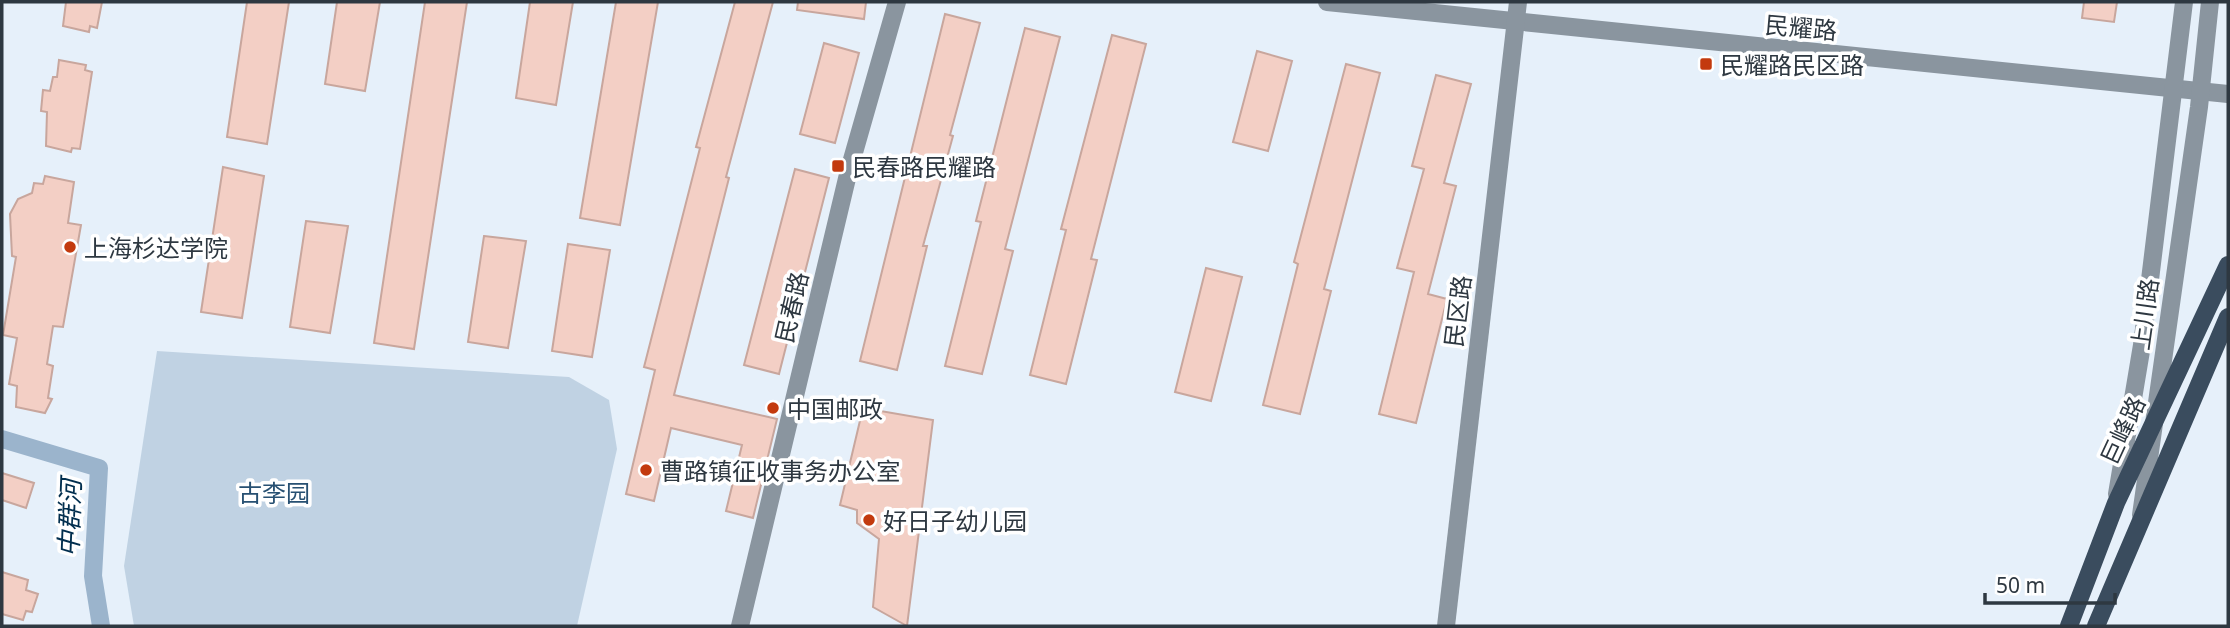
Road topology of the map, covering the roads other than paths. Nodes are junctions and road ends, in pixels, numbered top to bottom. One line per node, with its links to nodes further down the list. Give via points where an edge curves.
1 (897, 2): 18 (street, 民春路, via 849,170)
2 (1327, 2): 6 (street, 民耀路)
3 (1518, 2): 6 (street, 民区路)
4 (2184, 2): 7 (street, 上川路)
5 (2210, 2): 8 (street, 上川路)
6 (1515, 21): 7 (street, 民耀路); 19 (street, 民区路)
7 (2174, 87): 8 (street, 民耀路); 12 (street, 上川路)
8 (2200, 93): 9 (street, 民耀路); 14 (street, 上川路)
9 (2228, 94)
10 (2228, 265): 14 (main road, 巨峰路)
11 (2228, 317): 13 (main road)
12 (2141, 354): 14 (street, via 2147,377); 16 (street, 上川路)
13 (2197, 389): 14 (street); 17 (main road)
14 (2163, 390): 15 (main road, 巨峰路)
15 (2153, 422): 16 (main road, 巨峰路); 17 (street)
16 (2116, 503): 20 (main road, 上川路)
17 (2141, 517): 21 (main road)
18 (740, 626)
19 (1446, 626)
20 (2069, 626)
21 (2096, 626)

